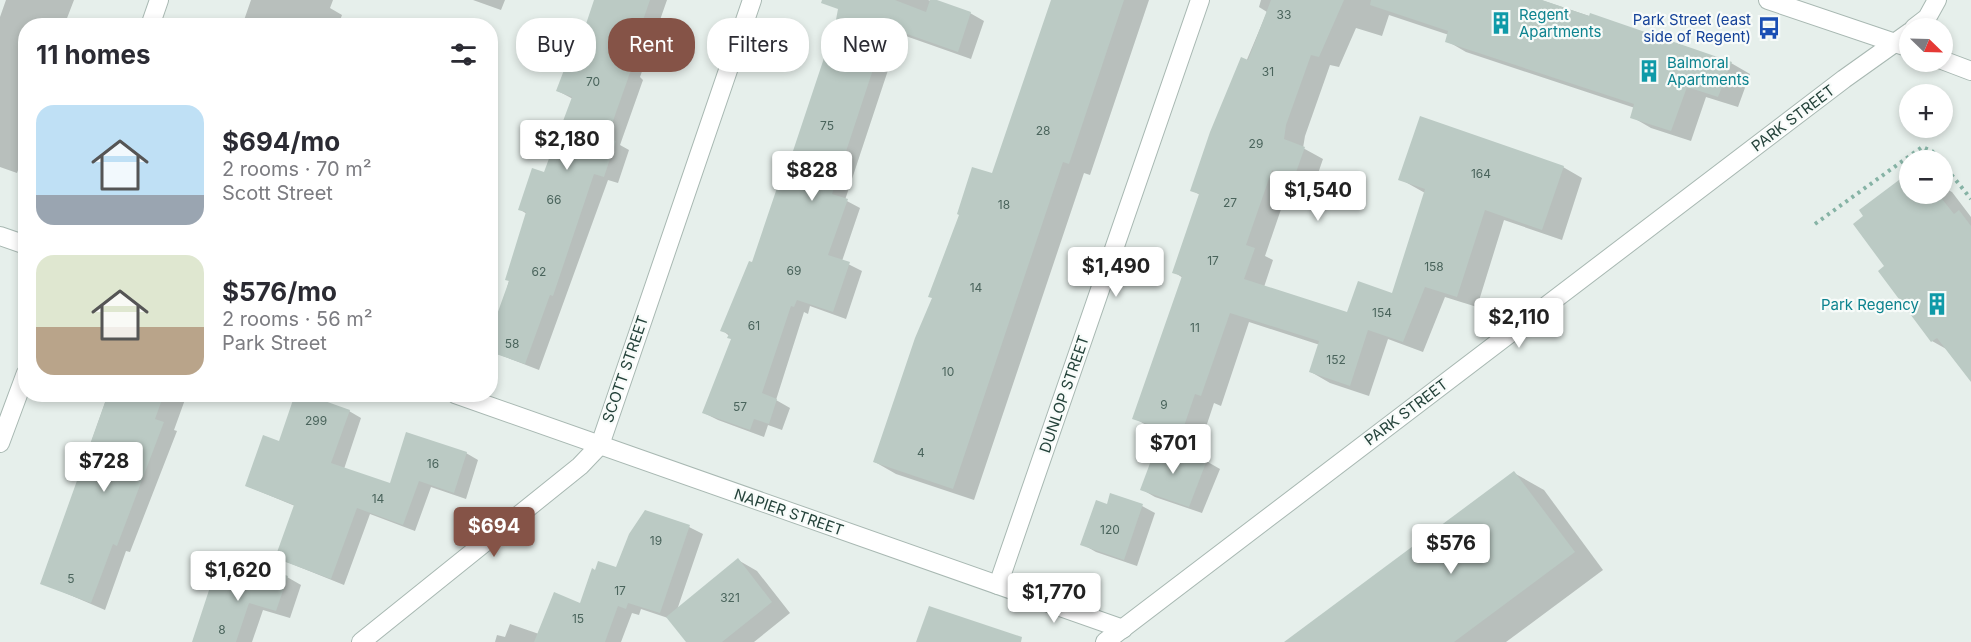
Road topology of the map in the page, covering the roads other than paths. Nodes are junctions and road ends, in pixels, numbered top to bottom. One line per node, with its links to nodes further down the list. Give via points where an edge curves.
1 (159, 0): 6 (street)
2 (752, 0): 17 (street, SCOTT STREET)
3 (1200, 0): 18 (street, DUNLOP STREET)
4 (1768, 0): 8 (street)
5 (1937, 0): 7 (street)
6 (153, 18)
7 (1927, 18)
8 (1899, 39)
9 (1899, 45): 19 (street, PARK STREET, via 1844,79)
10 (1953, 64): 11 (street)
11 (1971, 71)
12 (0, 236): 13 (street)
13 (18, 242)
14 (18, 395): 16 (street)
15 (478, 402): 17 (street, NAPIER STREET)
16 (0, 443)
17 (600, 445): 18 (street, NAPIER STREET); 20 (street, SCOTT STREET, via 580,466)
18 (998, 585): 19 (street, NAPIER STREET)
19 (1122, 629): 21 (street, PARK STREET)
20 (361, 642)
21 (1105, 642)

